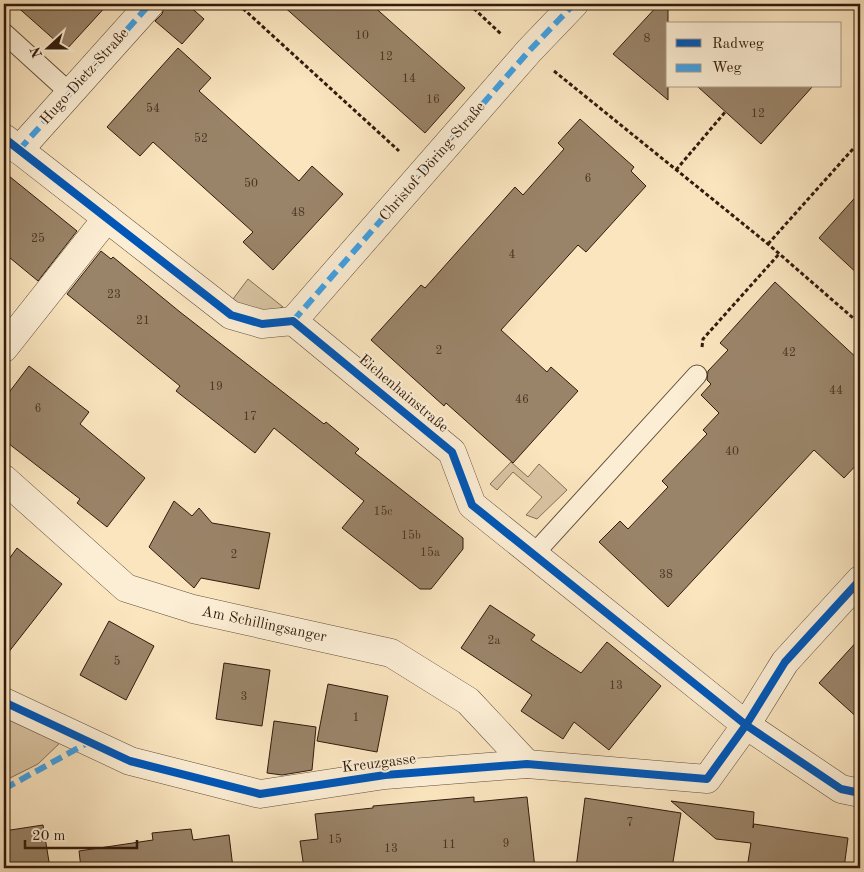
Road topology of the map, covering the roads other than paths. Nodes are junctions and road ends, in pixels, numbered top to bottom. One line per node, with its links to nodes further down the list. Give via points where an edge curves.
1 (150, 4): 4 (street, Hugo-Dietz-Straße)
2 (574, 4): 7 (street, Christof-Döring-Straße, via 527,53)
3 (4, 33): 4 (lane)
4 (70, 93): 5 (street, Hugo-Dietz-Straße)
5 (12, 144): 6 (street)
6 (107, 218): 7 (street, via 231,315 262,324); 8 (street)
7 (293, 321): 11 (street, Eichenhainstraße, via 452,452 472,506)
8 (4, 348)
9 (697, 375): 11 (lane)
10 (4, 479): 15 (street, Am Schillingsanger, via 126,588 193,609 391,653 468,701)
11 (534, 555): 14 (street, Eichenhainstraße)
12 (860, 580): 14 (street, via 785,662)
13 (4, 702): 15 (street, Kreuzgasse, via 130,761 260,794 385,775)
14 (746, 725): 15 (street, Kreuzgasse, via 707,779); 16 (street, Eichenhainstraße, via 841,789)
15 (527, 764)
16 (860, 793)

